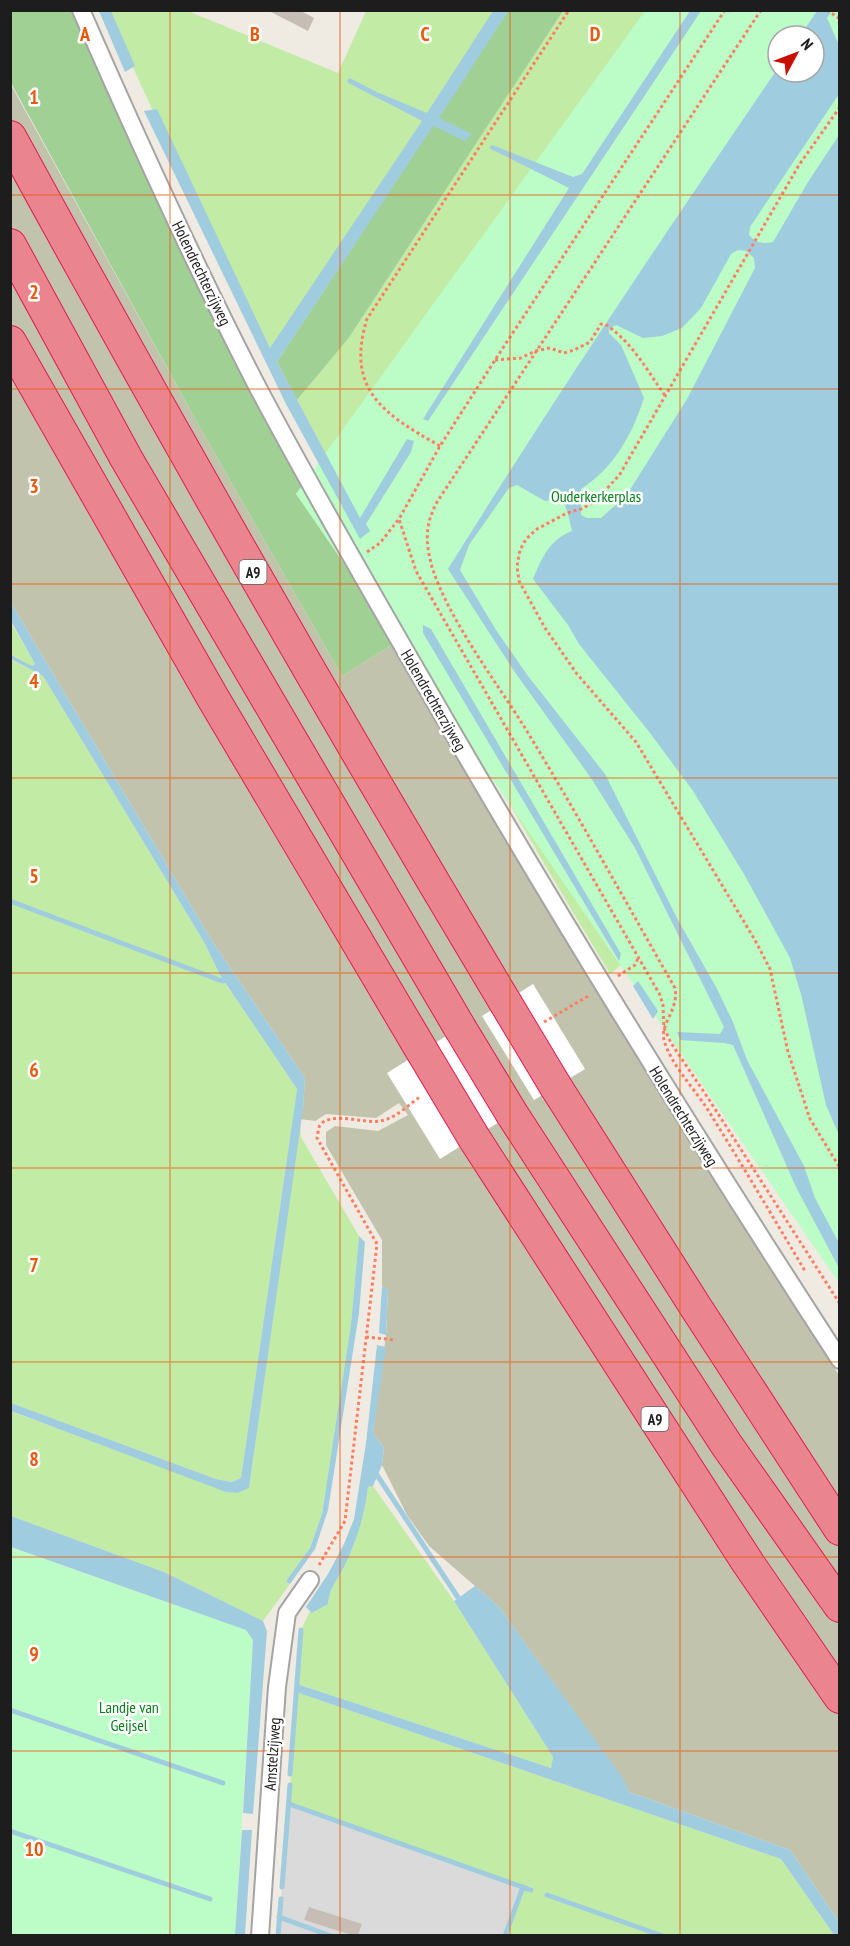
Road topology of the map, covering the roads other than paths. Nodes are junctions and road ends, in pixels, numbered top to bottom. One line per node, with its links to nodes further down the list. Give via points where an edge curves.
1 (81, 10): 5 (street, Holendrechterzijweg, via 147,159 256,384 354,561 604,986)
2 (10, 136): 6 (highway, A9, bridge, via 196,473 404,833 556,1087)
3 (10, 245): 8 (highway, bridge, via 126,458 512,1114 726,1444)
4 (10, 342): 9 (highway, A9, bridge, via 213,698 474,1138 748,1563)
5 (840, 1360)
6 (840, 1529)
7 (310, 1580): 10 (street, Amstelzijweg, via 286,1613 277,1687)
8 (840, 1606)
9 (840, 1697)
10 (260, 1935)

